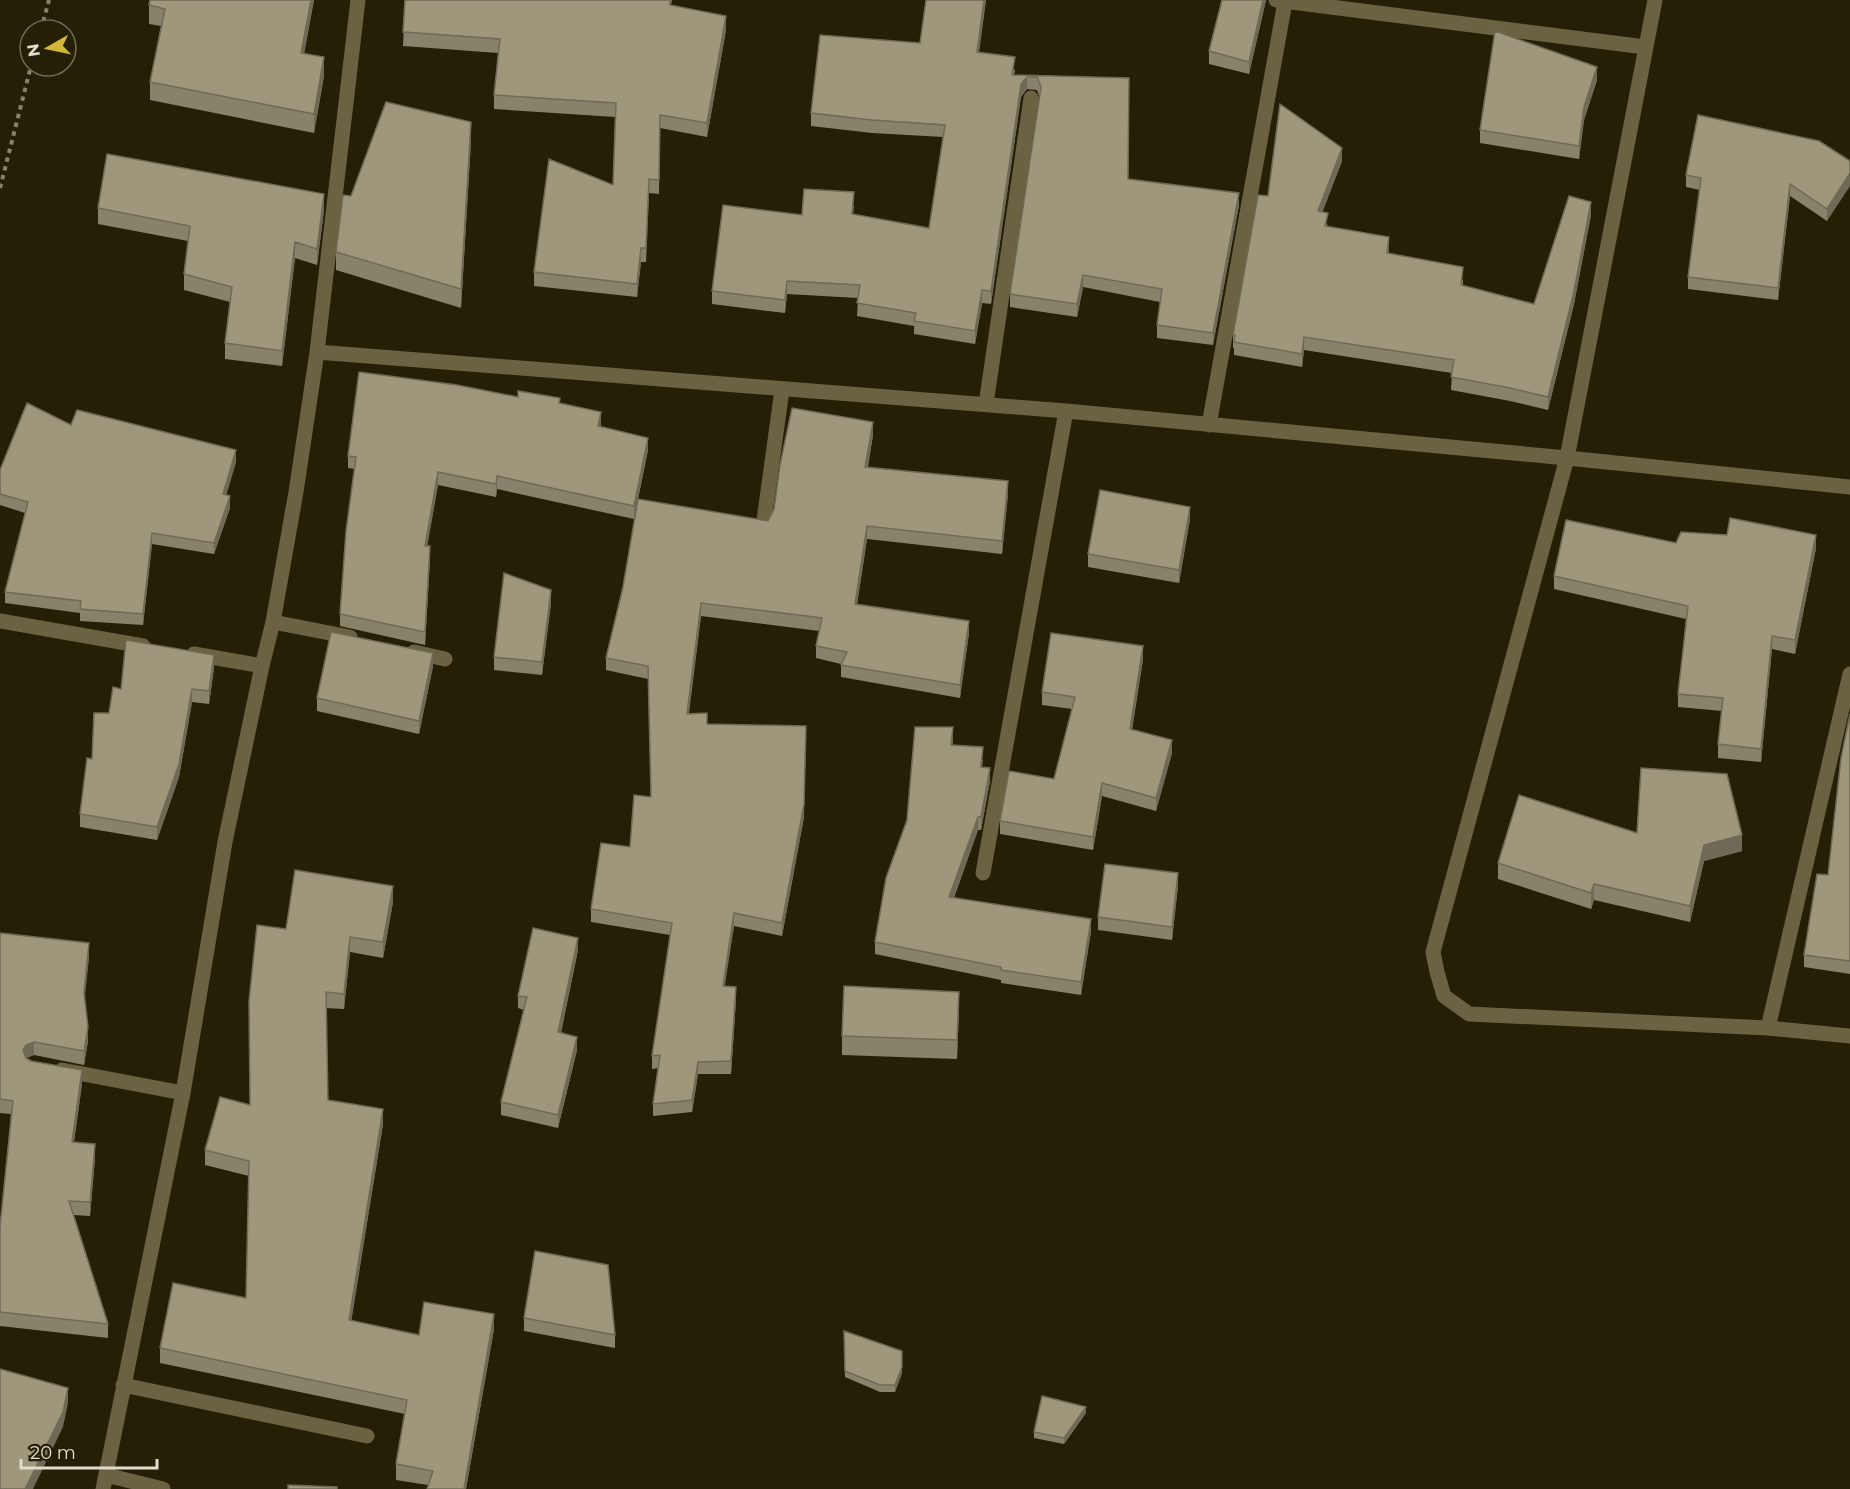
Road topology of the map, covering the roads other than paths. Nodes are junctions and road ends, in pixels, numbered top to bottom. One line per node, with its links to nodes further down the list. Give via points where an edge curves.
1 (358, 0): 6 (street)
2 (1655, 0): 4 (street)
3 (1280, 1): 4 (street); 10 (street)
4 (1645, 46): 11 (street)
5 (1030, 98): 8 (street)
6 (317, 352): 7 (street); 15 (street)
7 (782, 390): 8 (street); 13 (street)
8 (986, 404): 9 (street)
9 (1066, 411): 10 (street); 23 (street)
10 (1209, 424): 11 (street)
11 (1567, 458): 12 (street); 24 (street, via 1434,952 1444,996 1469,1014)
12 (1850, 487)
13 (764, 520)
14 (0, 621): 17 (street)
15 (273, 622): 16 (street); 21 (street)
16 (369, 642)
17 (159, 648)
18 (402, 649): 20 (street)
19 (182, 652): 21 (street)
20 (446, 659)
21 (262, 666): 27 (street, via 225,842)
22 (1850, 674): 24 (street)
23 (983, 873)
24 (1768, 1028): 25 (street)
25 (1850, 1036)
26 (45, 1067): 27 (street)
27 (183, 1093): 28 (street)
28 (123, 1385): 29 (street); 30 (street)
29 (367, 1436)
30 (104, 1482): 31 (street)
31 (163, 1489)

